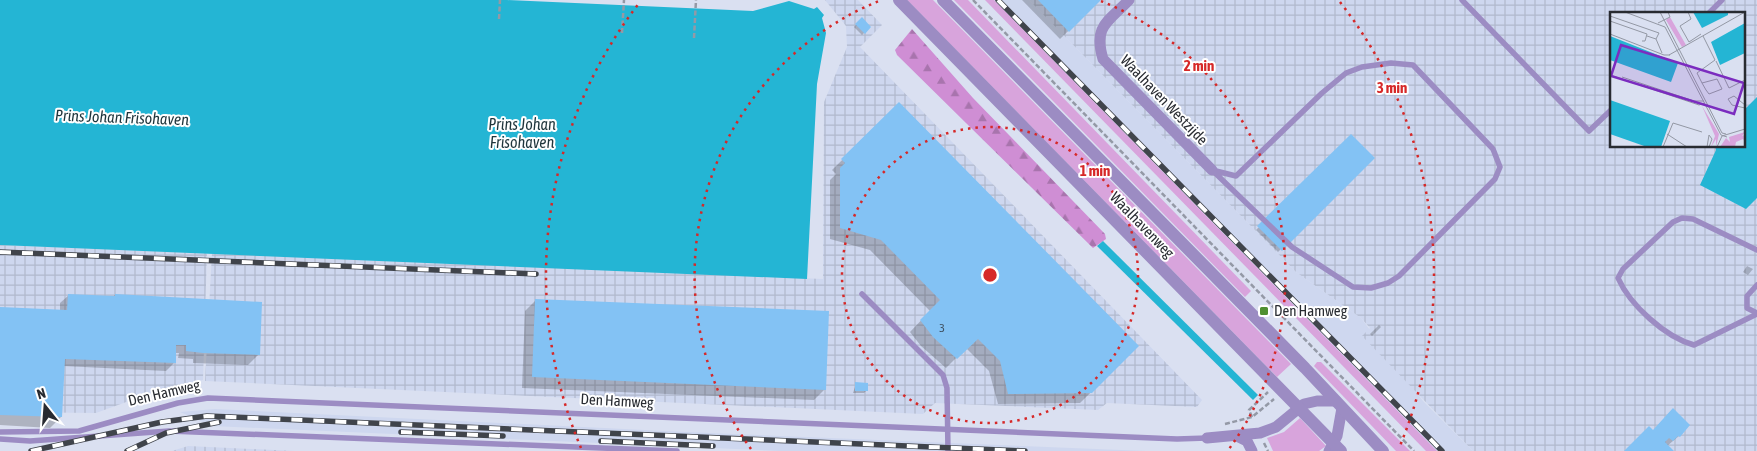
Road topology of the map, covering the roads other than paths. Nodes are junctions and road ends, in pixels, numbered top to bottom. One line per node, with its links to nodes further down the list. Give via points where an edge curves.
1 (900, 0): 14 (street, Waalhavenweg)
2 (943, 0): 13 (street, Waalhavenweg)
3 (1130, 0): 8 (street, Waalhaven Westzijde, via 1100,29 1098,43 1103,59)
4 (1462, 0): 7 (lane, via 1589,131)
5 (1722, 0): 6 (lane)
6 (1710, 12)
7 (1610, 111)
8 (1212, 170): 8 (lane, via 1292,247 1353,287 1371,288 1399,276 1495,179 1500,167 1493,149 1413,65 1391,63 1346,73 1236,176)
9 (1757, 250): 12 (lane, via 1693,219 1682,218 1673,222 1623,269 1618,278 1623,289 1662,330 1694,345)
10 (1757, 285): 12 (lane, via 1746,296 1748,308)
11 (862, 294): 15 (lane, via 943,375 947,388)
12 (1757, 314)
13 (1339, 404): 14 (street, Den Hamweg, via 1317,400); 20 (street, via 1341,423); 24 (street, Waalhavenweg)
14 (1298, 408): 17 (street, Den Hamweg, via 1276,427); 20 (street, Waalhavenweg)
15 (948, 431): 16 (lane, Den Hamweg, via 208,398 178,403 79,431); 18 (lane, Den Hamweg); 22 (lane)
16 (0, 432)
17 (1236, 436): 18 (street, Den Hamweg); 23 (street, via 1247,441)
18 (1208, 438)
19 (0, 439): 21 (lane, Den Hamweg, via 30,441 169,430)
20 (1335, 449)
21 (677, 451)
22 (948, 451)
23 (1252, 451)
24 (1383, 451)

